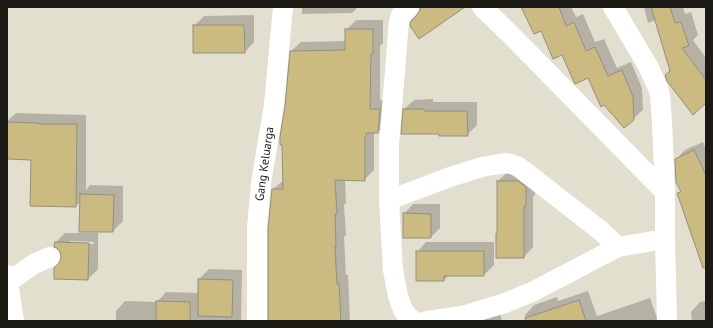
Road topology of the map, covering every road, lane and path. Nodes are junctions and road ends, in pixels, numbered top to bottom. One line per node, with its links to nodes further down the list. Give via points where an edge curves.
1 (283, 7): 12 (street, Gang Keluarga, via 274,105 257,228)
2 (409, 7): 6 (street, via 399,21 389,144)
3 (482, 7): 5 (street)
4 (613, 7): 5 (street, via 648,66 660,95)
5 (665, 192): 7 (street)
6 (389, 200): 8 (street, via 450,177 482,167 507,163 524,171); 13 (street, via 393,270 398,296 402,310)
7 (665, 240): 8 (street); 15 (street)
8 (618, 247): 14 (street, via 512,300 462,316)
9 (50, 257): 10 (street)
10 (8, 278): 11 (street)
11 (14, 321)
12 (256, 321)
13 (415, 321)
14 (427, 321)
15 (667, 321)

